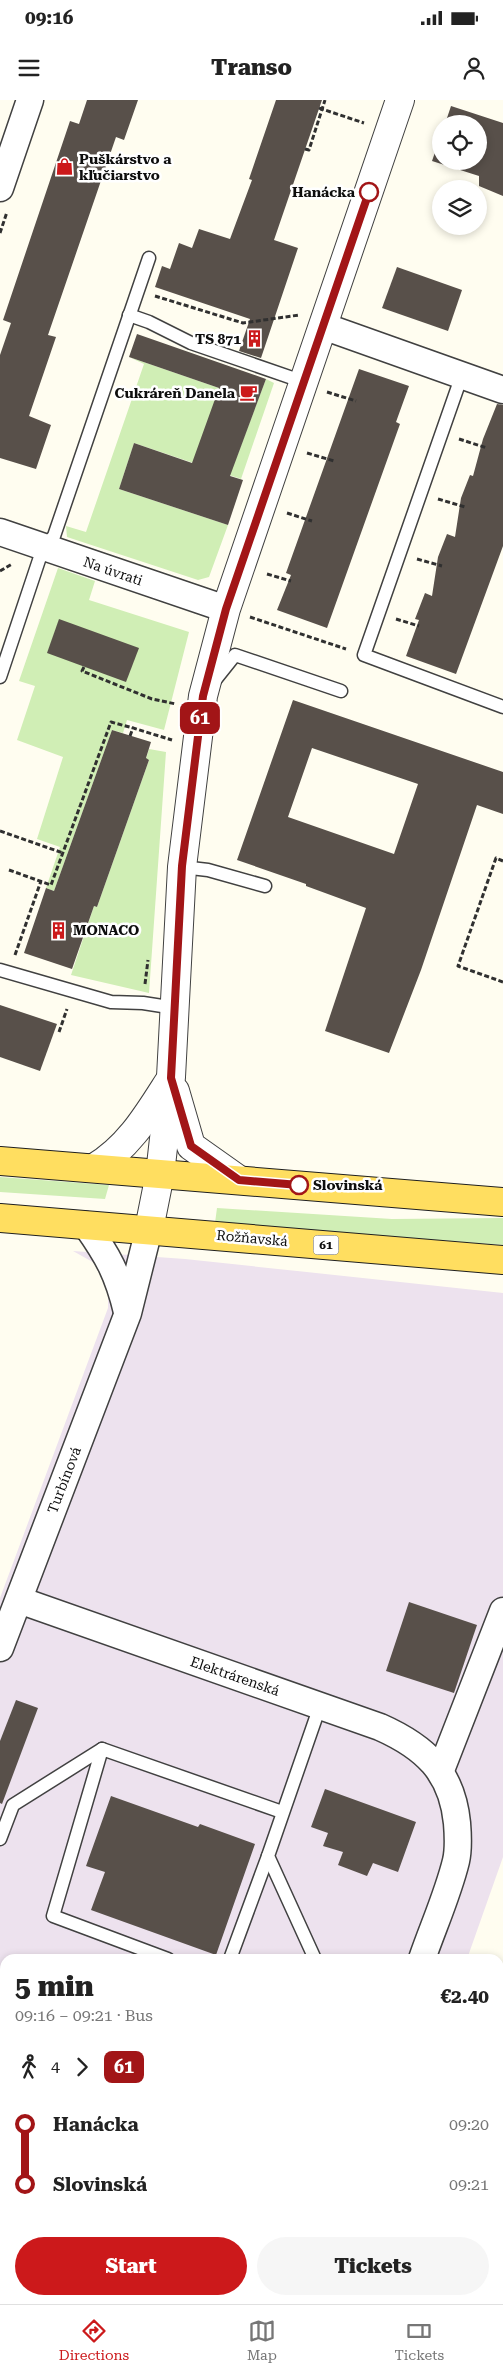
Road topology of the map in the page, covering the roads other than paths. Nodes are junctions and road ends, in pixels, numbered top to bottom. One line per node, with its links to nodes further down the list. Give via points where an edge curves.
1 (30, 100): 3 (street)
2 (400, 100): 6 (street)
3 (0, 188)
4 (149, 258): 5 (lane)
5 (129, 315): 8 (lane, via 191,343); 11 (lane, via 54,536)
6 (311, 320): 7 (street); 8 (street)
7 (462, 375): 9 (street); 16 (lane, via 364,655)
8 (314, 387): 12 (street)
9 (503, 390)
10 (0, 532): 11 (street, Na úvrati)
11 (44, 547): 12 (street, Na úvrati); 13 (lane)
12 (226, 609): 15 (street)
13 (0, 678)
14 (340, 691): 15 (lane, via 235,655)
15 (203, 696): 17 (street)
16 (502, 704)
17 (182, 866): 18 (lane); 20 (street)
18 (265, 886)
19 (0, 970): 20 (lane, via 111,1002)
20 (175, 1008): 21 (street)
21 (171, 1078): 23 (street, via 127,1142); 24 (street); 25 (street, via 191,1146)
22 (0, 1161): 23 (main road)
23 (94, 1168): 24 (main road)
24 (160, 1174): 25 (main road); 29 (street)
25 (239, 1180): 26 (main road)
26 (503, 1202)
27 (0, 1218): 28 (main road, Rožňavská / 61)
28 (86, 1225): 29 (main road, Rožňavská / 61); 31 (street, via 110,1258)
29 (149, 1229): 30 (main road, Rožňavská / 61); 31 (street, Turbínová)
30 (503, 1260)
31 (128, 1313): 32 (street, Turbínová)
32 (19, 1600): 34 (street, Turbínová); 35 (street, Elektrárenská)
33 (503, 1611): 37 (street)
34 (0, 1648)
35 (320, 1706): 37 (street, Elektrárenská, via 398,1735); 38 (lane)
36 (102, 1748): 38 (lane); 39 (lane, via 13,1805); 41 (lane, via 53,1916)
37 (441, 1770): 44 (street, Elektrárenská, via 452,1793 458,1846)
38 (282, 1812): 40 (lane)
39 (0, 1839)
40 (268, 1856): 42 (lane); 43 (lane)
41 (155, 1954)
42 (232, 1954)
43 (313, 1954)
44 (424, 1954)

